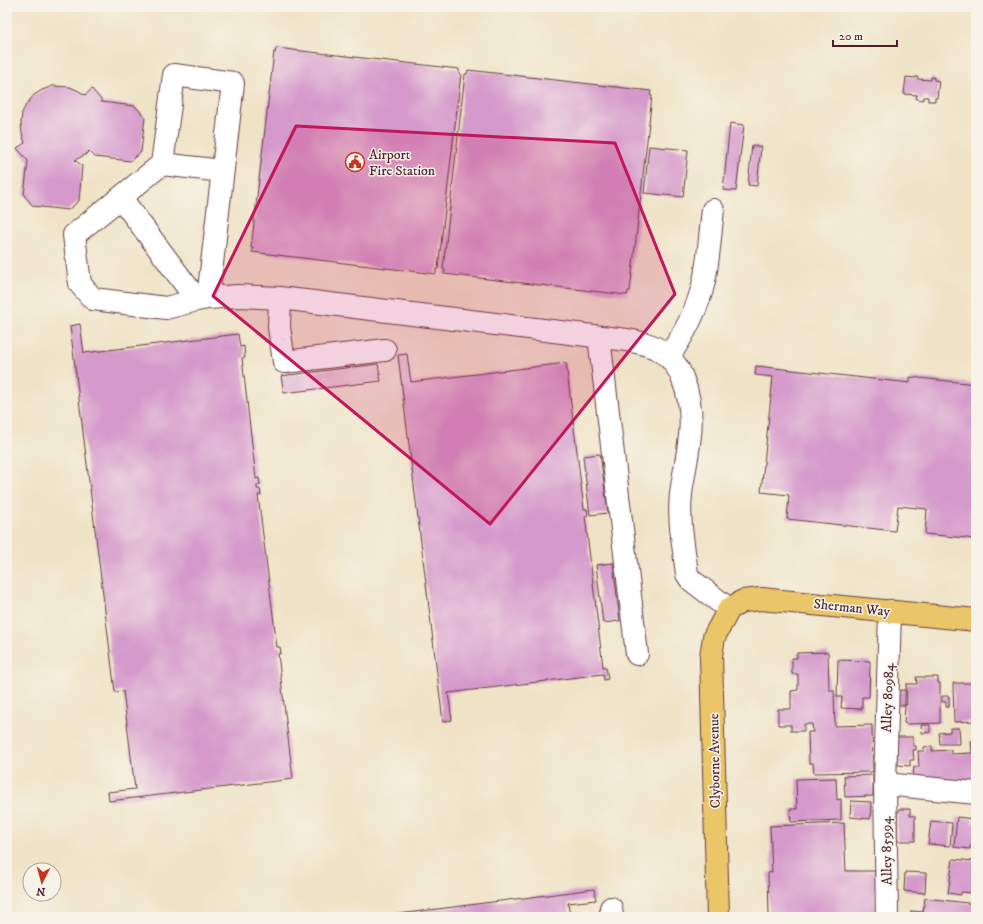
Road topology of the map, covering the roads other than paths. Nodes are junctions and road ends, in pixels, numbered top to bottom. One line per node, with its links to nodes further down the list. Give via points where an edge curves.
1 (162, 164): 2 (lane); 2 (lane, via 174,75 233,83); 3 (lane)
2 (222, 171): 6 (lane)
3 (121, 198): 6 (lane); 6 (lane, via 74,235 80,284 93,299 166,308)
4 (713, 210): 9 (lane, via 704,282 687,329)
5 (280, 298): 6 (lane, via 238,296); 7 (lane); 8 (lane, via 279,327 284,362)
6 (202, 299)
7 (599, 337): 9 (lane, via 646,344); 13 (lane)
8 (385, 350)
9 (668, 356): 10 (lane, via 680,372 690,405 690,443 680,507 686,574)
10 (729, 609): 11 (main road, Sherman Way, via 743,601 761,599); 16 (main road, Clyborne Avenue, via 714,637 711,656)
11 (890, 611): 12 (main road, Sherman Way); 14 (lane, Alley 80984)
12 (976, 620)
13 (637, 654)
14 (885, 784): 15 (lane); 17 (lane, Alley 85994)
15 (976, 793)
16 (718, 917)
17 (887, 917)

